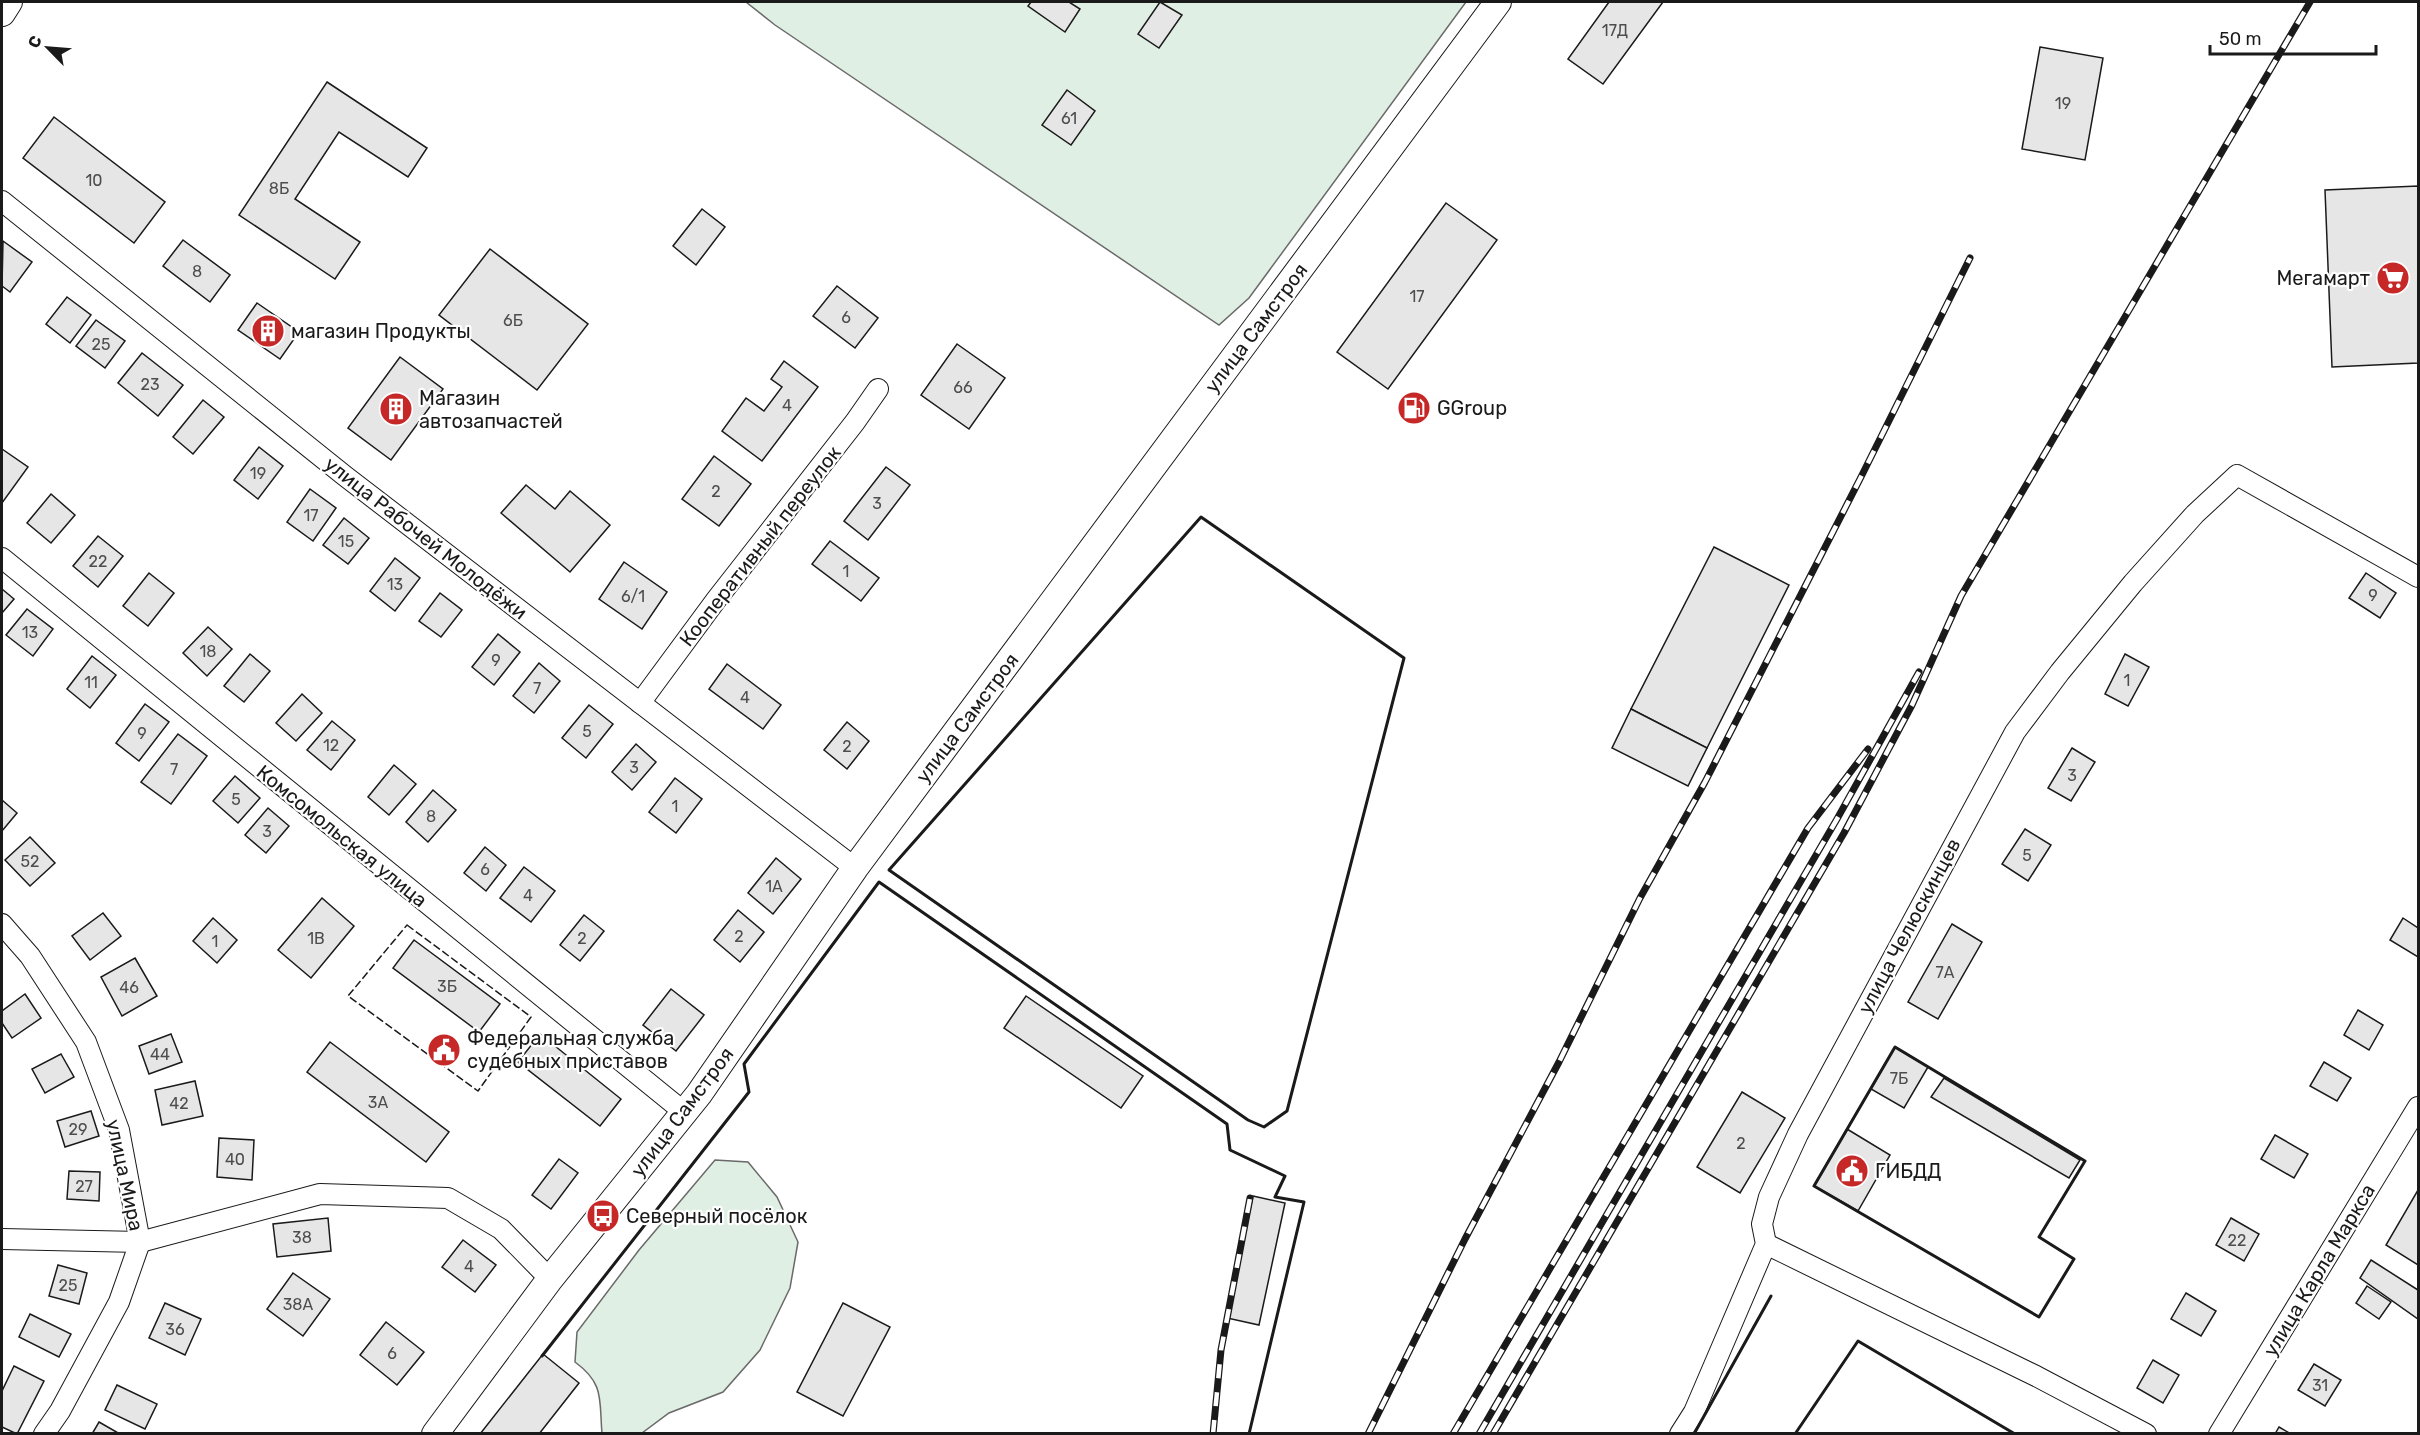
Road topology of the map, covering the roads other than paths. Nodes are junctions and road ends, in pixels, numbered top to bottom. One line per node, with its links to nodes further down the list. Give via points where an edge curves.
1 (9, 2): 3 (street)
2 (1498, 2): 9 (street, улица Самстроя)
3 (2, 13)
4 (2, 201): 8 (street, улица Рабочей Молодёжи, via 345,476)
5 (878, 389): 8 (street, Кооперативный переулок)
6 (2, 558): 12 (street, Комсомольская улица)
7 (2418, 577): 15 (street, улица Челюскинцев, via 2237,475 2195,514 2133,583 2015,732 1798,1134 1769,1197 1762,1224)
8 (640, 703): 9 (street, улица Рабочей Молодёжи)
9 (855, 868): 12 (street, улица Самстроя)
10 (2, 924): 14 (street, улица Мира, via 30,956 86,1042 118,1130)
11 (2418, 1107): 21 (street, улица Карла Маркса)
12 (684, 1112): 16 (street, улица Самстроя)
13 (2, 1239): 14 (street)
14 (140, 1242): 16 (street, via 320,1194 448,1198 501,1229); 17 (street, улица Мира, via 119,1302 60,1412)
15 (1766, 1244): 19 (street, улица Челюскинцев, via 1694,1412); 20 (street)
16 (550, 1279): 18 (street, улица Самстроя)
17 (44, 1434)
18 (435, 1434)
19 (1680, 1434)
20 (2146, 1434)
21 (2219, 1434)

